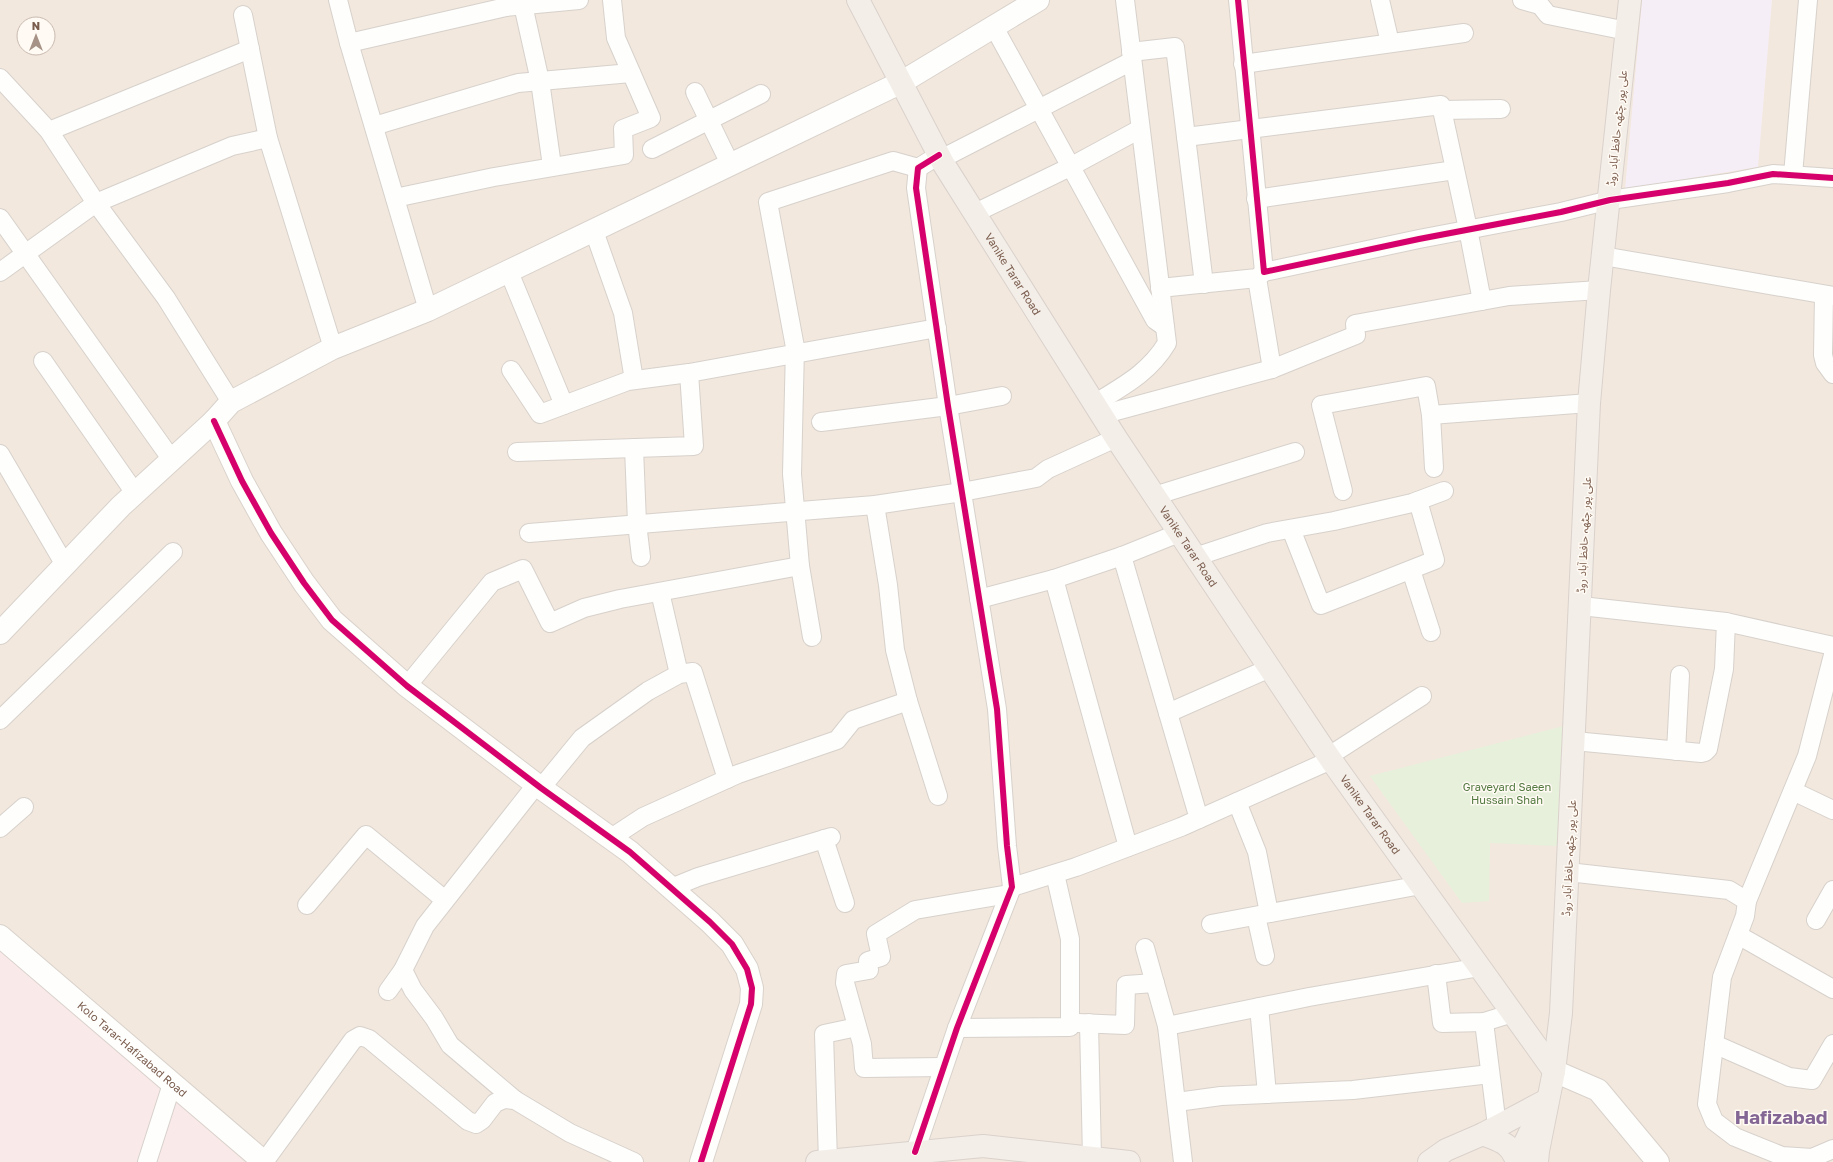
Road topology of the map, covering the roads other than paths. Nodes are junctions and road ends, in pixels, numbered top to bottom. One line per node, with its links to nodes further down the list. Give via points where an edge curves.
1 (338, 0): 17 (street)
2 (579, 0): 12 (street)
3 (612, 0): 22 (street, via 616,38)
4 (858, 0): 25 (main road, Vanike Tarar Road)
5 (1038, 0): 14 (main road)
6 (1125, 0): 20 (street)
7 (1238, 0): 21 (street)
8 (1380, 0): 18 (street)
9 (1522, 0): 15 (street, via 1540,5 1548,16)
10 (1630, 0): 15 (main road, علی پور چٹھہ حافظ آباد روڈ)
11 (1808, 0): 45 (street)
12 (523, 5): 17 (street); 23 (street)
13 (243, 15): 19 (street)
14 (994, 28): 25 (main road); 28 (street)
15 (1627, 31): 49 (main road, علی پور چٹھہ حافظ آباد روڈ)
16 (1464, 33): 18 (street)
17 (349, 43): 32 (street)
18 (1390, 43): 21 (street)
19 (250, 49): 35 (street); 37 (street)
20 (1131, 57): 28 (street); 33 (street); 36 (street, via 1175,47)
21 (1244, 64): 34 (street)
22 (631, 73): 23 (street); 40 (street, via 652,118 624,129 624,155)
23 (540, 81): 32 (street, via 518,83); 40 (street)
24 (1, 82): 35 (street)
25 (902, 82): 39 (main road, Vanike Tarar Road); 41 (main road)
26 (695, 92): 31 (street)
27 (760, 94): 31 (street)
28 (1038, 109): 39 (street); 42 (street)
29 (1501, 109): 30 (street)
30 (1442, 110): 34 (street, via 1441,105); 44 (street)
31 (709, 121): 38 (street); 41 (street)
32 (374, 126): 47 (street)
33 (1140, 129): 42 (street); 61 (street)
34 (1250, 130): 36 (street); 48 (street)
35 (49, 131): 50 (street)
36 (1186, 137): 60 (street)
37 (268, 138): 50 (street, via 232,146); 68 (street)
38 (652, 149)
39 (940, 157): 43 (street); 51 (main road, Vanike Tarar Road)
40 (552, 166): 47 (street)
41 (730, 166): 54 (main road)
42 (1070, 167): 51 (street); 66 (street, via 1155,320)
43 (918, 168): 67 (street, via 916,188); 69 (street, via 893,161 768,202)
44 (1455, 170): 48 (street); 53 (street)
45 (1793, 175): 46 (street); 49 (street, via 1774,174 1728,184)
46 (1833, 178)
47 (395, 198): 65 (street)
48 (1256, 199): 59 (street)
49 (1610, 200): 53 (street); 56 (main road, علی پور چٹھہ حافظ آباد روڈ)
50 (96, 203): 55 (street); 77 (street, via 166,298)
51 (975, 214): 81 (main road, Vanike Tarar Road)
52 (0, 218): 55 (street)
53 (1468, 229): 59 (street); 64 (street)
54 (594, 231): 58 (main road); 75 (street, via 623,313)
55 (25, 253): 57 (street); 90 (street)
56 (1603, 256): 62 (main road, علی پور چٹھہ حافظ آباد روڈ); 63 (street)
57 (0, 272)
58 (509, 272): 65 (main road); 79 (street)
59 (1261, 275): 60 (street); 72 (street)
60 (1204, 284): 61 (street)
61 (1160, 288): 66 (street)
62 (1599, 290): 64 (street, via 1509,296); 78 (main road, علی پور چٹھہ حافظ آباد روڈ)
63 (1829, 295): 74 (street, via 1823,355)
64 (1482, 301): 72 (street, via 1354,324 1356,335)
65 (428, 310): 68 (main road)
66 (1166, 327): 81 (street, via 1168,343 1160,356)
67 (937, 328): 69 (street); 80 (street)
68 (333, 348): 77 (main road)
69 (795, 354): 73 (street); 99 (street, via 792,474)
70 (43, 361): 95 (street)
71 (511, 370): 79 (street, via 540,414)
72 (1272, 370): 81 (street)
73 (689, 373): 75 (street); 86 (street, via 694,446)
74 (1833, 374)
75 (634, 380): 79 (street)
76 (1002, 396): 80 (street)
77 (231, 402): 83 (main road)
78 (1589, 403): 82 (street); 114 (main road, علی پور چٹھہ حافظ آباد روڈ)
79 (564, 405)
80 (948, 406): 84 (street); 94 (street)
81 (1098, 410): 85 (main road, Vanike Tarar Road)
82 (1431, 415): 91 (street); 92 (street, via 1426,386 1321,405)
83 (214, 421): 90 (main road); 124 (main road, via 271,533 304,583 332,620)
84 (821, 422)
85 (1116, 438): 94 (street, via 1048,469 1036,478); 96 (main road, Vanike Tarar Road)
86 (634, 448): 87 (street); 100 (street)
87 (517, 452)
88 (1295, 452): 96 (street)
89 (0, 454): 108 (street)
90 (172, 460): 95 (main road)
91 (1434, 468)
92 (1343, 491)
93 (1444, 491): 97 (street)
94 (962, 492): 98 (street); 113 (street)
95 (135, 493): 108 (main road)
96 (1154, 496): 103 (main road, Vanike Tarar Road)
97 (1418, 501): 101 (street); 110 (street, via 1435,560)
98 (875, 505): 99 (street); 126 (street, via 895,650)
99 (795, 512): 100 (street); 109 (street)
100 (638, 523): 102 (street); 106 (street)
101 (1291, 529): 107 (street, via 1267,533); 110 (street, via 1320,605)
102 (529, 533)
103 (1179, 533): 105 (street); 107 (main road, Vanike Tarar Road)
104 (173, 552): 128 (street)
105 (1122, 556): 111 (street); 127 (street)
106 (642, 557)
107 (1195, 557): 121 (main road, Vanike Tarar Road)
108 (65, 565): 117 (main road)
109 (800, 566): 112 (street); 118 (street)
110 (1411, 570): 116 (street)
111 (1054, 580): 113 (street); 142 (street)
112 (660, 592): 122 (street); 124 (street, via 592,606 550,622 523,569 492,582)
113 (979, 598): 147 (street, via 997,709)
114 (1581, 606): 115 (street); 129 (main road, علی پور چٹھہ حافظ آباد روڈ)
115 (1726, 622): 119 (street); 130 (street, via 1724,669 1708,749 1701,753)
116 (1431, 632)
117 (0, 633)
118 (812, 637)
119 (1833, 646)
120 (1833, 655): 134 (street, via 1808,756)
121 (1270, 668): 127 (street); 131 (main road, Vanike Tarar Road)
122 (680, 674): 132 (street, via 693,672); 133 (street, via 648,691 582,738)
123 (1680, 675): 130 (street)
124 (407, 686): 133 (main road)
125 (1422, 696): 131 (street)
126 (908, 701): 132 (street, via 852,720 836,740); 135 (street)
127 (1168, 713): 139 (street)
128 (0, 720)
129 (1574, 741): 130 (street); 143 (main road, علی پور چٹھہ حافظ آباد روڈ)
130 (1676, 751)
131 (1330, 758): 136 (street); 145 (main road, Vanike Tarar Road)
132 (727, 779): 141 (street, via 643,817)
133 (538, 786): 141 (main road); 149 (street)
134 (1793, 791): 138 (street); 150 (street)
135 (938, 796)
136 (1238, 802): 139 (street); 153 (street, via 1258,852)
137 (24, 807): 140 (street)
138 (1833, 810)
139 (1199, 819): 142 (street)
140 (0, 828)
141 (612, 838): 146 (main road)
142 (1128, 847): 144 (street)
143 (1568, 872): 150 (street, via 1729,890); 177 (main road, علی پور چٹھہ حافظ آباد روڈ, via 1561,1013)
144 (1055, 874): 147 (street); 168 (street, via 1070,939)
145 (1421, 885): 153 (street); 160 (main road, Vanike Tarar Road)
146 (672, 888): 151 (street, via 698,877 827,838); 192 (main road, via 732,944 747,969 752,988 750,1004)
147 (1010, 890): 172 (street, via 915,910 876,934 881,957 868,961 869,970 846,974 845,983); 173 (street)
148 (1833, 890): 154 (street)
149 (445, 900): 152 (street, via 366,835); 161 (street, via 425,926)
150 (1748, 901): 156 (street)
151 (844, 903)
152 (307, 905)
153 (1263, 914): 155 (street); 159 (street)
154 (1816, 920)
155 (1211, 924)
156 (1738, 935): 163 (street); 174 (street, via 1722,977)
157 (0, 936): 179 (main road, Kolo Tarar-Hafizabad Road)
158 (1145, 948): 164 (street)
159 (1265, 956)
160 (1480, 967): 162 (street); 167 (main road, Vanike Tarar Road)
161 (403, 970): 165 (street); 181 (street, via 413,990 450,1045)
162 (1436, 974): 166 (street); 169 (street, via 1442,1023)
163 (1830, 982)
164 (1155, 983): 170 (street, via 1126,985 1125,1025); 171 (street)
165 (388, 991)
166 (1259, 1007): 171 (street); 180 (street)
167 (1513, 1013): 169 (street); 177 (main road, Vanike Tarar Road)
168 (1070, 1022): 170 (street); 173 (street, via 1070,1027)
169 (1484, 1022): 178 (street)
170 (1089, 1023): 187 (street)
171 (1167, 1026): 183 (street)
172 (857, 1027): 176 (street, via 862,1044 864,1068); 193 (street, via 824,1034)
173 (957, 1028): 176 (street)
174 (1714, 1044): 175 (street, via 1789,1077 1812,1080); 188 (street, via 1707,1104 1714,1121 1735,1137)
175 (1833, 1044)
176 (943, 1067): 186 (street)
177 (1554, 1071): 182 (main road); 198 (main road); 199 (main road, via 1598,1090)
178 (1490, 1074): 180 (street, via 1353,1090); 184 (street)
179 (172, 1084): 189 (street); 190 (main road, Kolo Tarar-Hafizabad Road)
180 (1267, 1094): 183 (street, via 1221,1096)
181 (515, 1100): 190 (street, via 504,1099 495,1103 476,1124 468,1121 369,1039 360,1036 353,1040); 191 (street, via 570,1133)
182 (1545, 1101): 184 (main road); 197 (main road)
183 (1177, 1102): 195 (street)
184 (1490, 1130): 196 (main road, via 1446,1150); 197 (main road, via 1511,1148)
185 (1833, 1149): 188 (street, via 1812,1158)
186 (906, 1156): 187 (main road, via 983,1146); 193 (main road)
187 (1092, 1158): 194 (main road)
188 (1781, 1159)
189 (147, 1162)
190 (264, 1162)
191 (634, 1162)
192 (701, 1162)
193 (822, 1162)
194 (1129, 1162)
195 (1183, 1162)
196 (1429, 1162)
197 (1518, 1162)
198 (1537, 1162)
199 (1658, 1162)

